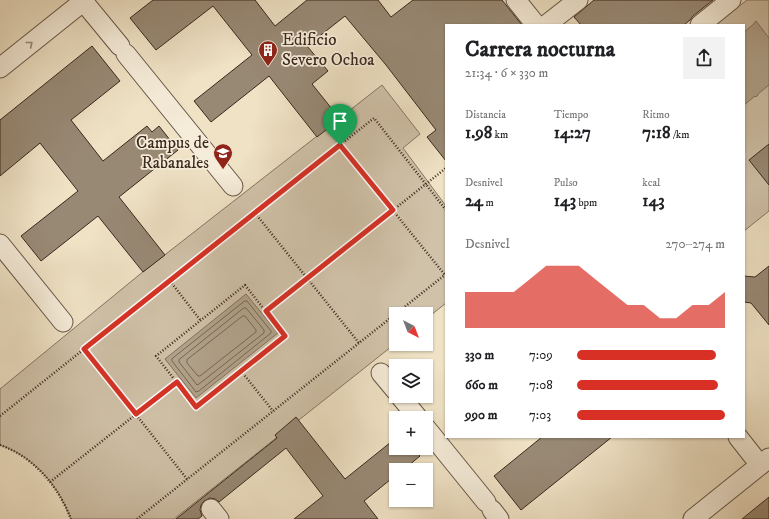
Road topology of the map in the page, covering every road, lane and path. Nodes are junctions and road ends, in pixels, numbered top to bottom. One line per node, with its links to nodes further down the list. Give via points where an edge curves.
1 (516, 0): 5 (street)
2 (578, 0): 6 (street)
3 (731, 0): 7 (street)
4 (84, 1): 8 (street, one-way to 4); 12 (street)
5 (535, 24)
6 (547, 24)
7 (701, 24)
8 (0, 68)
9 (340, 145): 11 (path, via 374,118); 14 (path); 15 (path)
10 (445, 169): 11 (path)
11 (426, 184): 13 (path); 14 (path)
12 (233, 186)
13 (445, 209)
14 (393, 210): 17 (path); 19 (path)
15 (255, 213): 19 (path); 20 (path)
16 (0, 244): 23 (street)
17 (445, 273)
18 (445, 275): 24 (path)
19 (307, 278): 21 (path); 24 (path)
20 (170, 281): 22 (path); 25 (path)
21 (266, 311): 22 (path, via 245,285); 26 (path, via 285,336)
22 (201, 321): 28 (path, via 156,356)
23 (63, 322)
24 (359, 343): 31 (path)
25 (84, 349): 33 (path); 34 (path)
26 (241, 371): 28 (path, via 196,407); 31 (path)
27 (381, 373): 29 (street)
28 (177, 382): 33 (path)
29 (389, 383)
30 (406, 403): 32 (street)
31 (273, 411): 39 (path)
32 (412, 411)
33 (136, 414): 39 (path); 40 (path)
34 (0, 416)
35 (433, 437): 41 (street)
36 (739, 438): 38 (street)
37 (0, 445): 40 (path, via 11,448 32,462)
38 (765, 462): 44 (street)
39 (187, 479): 43 (path)
40 (50, 482): 42 (path, via 58,492)
41 (492, 510)
42 (71, 519)
43 (137, 519)
44 (693, 519)

